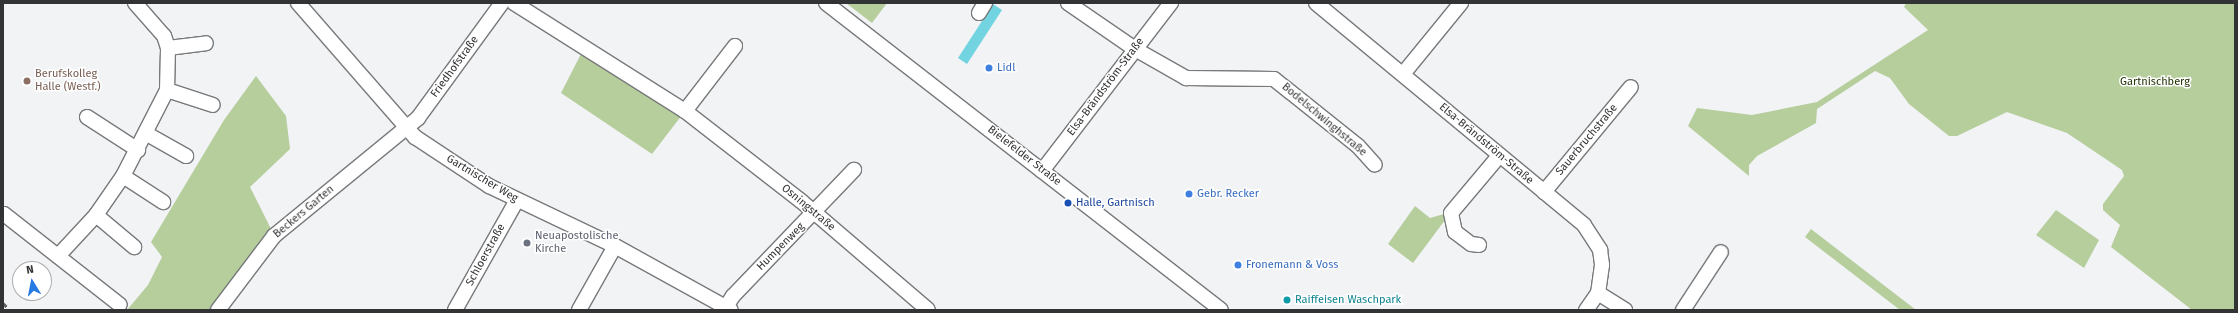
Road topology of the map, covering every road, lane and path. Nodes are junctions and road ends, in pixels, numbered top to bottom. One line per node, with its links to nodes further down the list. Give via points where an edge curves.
1 (135, 3): 12 (street, via 157,25)
2 (502, 3): 20 (street, Friedhofstraße, via 418,118)
3 (514, 3): 18 (street, Osningstraße)
4 (826, 3): 27 (street, Bielefelder Straße)
5 (1068, 3): 13 (street, Bodelschwinghstraße)
6 (1171, 3): 13 (street, Elsa-Brändström-Straße)
7 (1316, 3): 14 (street, Elsa-Brändström-Straße)
8 (1461, 3): 14 (street)
9 (305, 6): 20 (street, Gartnischer Weg)
10 (206, 43): 12 (street)
11 (735, 46): 18 (street)
12 (168, 48): 16 (street)
13 (1134, 50): 25 (street, Bodelschwinghstraße, via 1186,78 1274,79 1358,146); 27 (street, Elsa-Brändström-Straße)
14 (1403, 74): 24 (street, Elsa-Brändström-Straße)
15 (1630, 87): 29 (street, Sauerbruchstraße)
16 (167, 90): 17 (street); 21 (street)
17 (213, 105)
18 (685, 111): 33 (street, Osningstraße)
19 (87, 117): 22 (street)
20 (405, 129): 30 (street, Gartnischer Weg, via 489,186); 44 (street, Beckers Garten, via 274,236)
21 (147, 134): 22 (street); 23 (street)
22 (138, 150): 28 (street)
23 (186, 156)
24 (1499, 156): 29 (street, Elsa-Brändström-Straße); 35 (street, via 1450,214 1455,232 1471,244)
25 (1375, 165)
26 (854, 170): 33 (street, Humpenweg)
27 (1042, 170): 48 (street, Bielefelder Straße)
28 (123, 176): 31 (street); 34 (street)
29 (1544, 192): 40 (street, Elsa-Brändström-Straße, via 1593,236 1602,265)
30 (517, 200): 36 (street, Gartnischer Weg); 45 (street, Schloerstraße)
31 (164, 202)
32 (4, 214): 39 (street)
33 (815, 214): 43 (street, Humpenweg, via 733,296); 47 (street, Osningstraße)
34 (96, 215): 37 (street); 39 (street)
35 (1479, 245)
36 (615, 246): 42 (street, Gartnischer Weg); 46 (street)
37 (134, 247)
38 (1721, 252): 51 (street)
39 (58, 256): 41 (street)
40 (1598, 293): 49 (street, Elsa-Brändström-Straße); 50 (street)
41 (120, 305)
42 (709, 305): 43 (street, Gartnischer Weg)
43 (729, 309)
44 (218, 310)
45 (455, 310)
46 (579, 310)
47 (928, 310)
48 (1221, 310)
49 (1586, 310)
50 (1625, 310)
51 (1683, 310)

